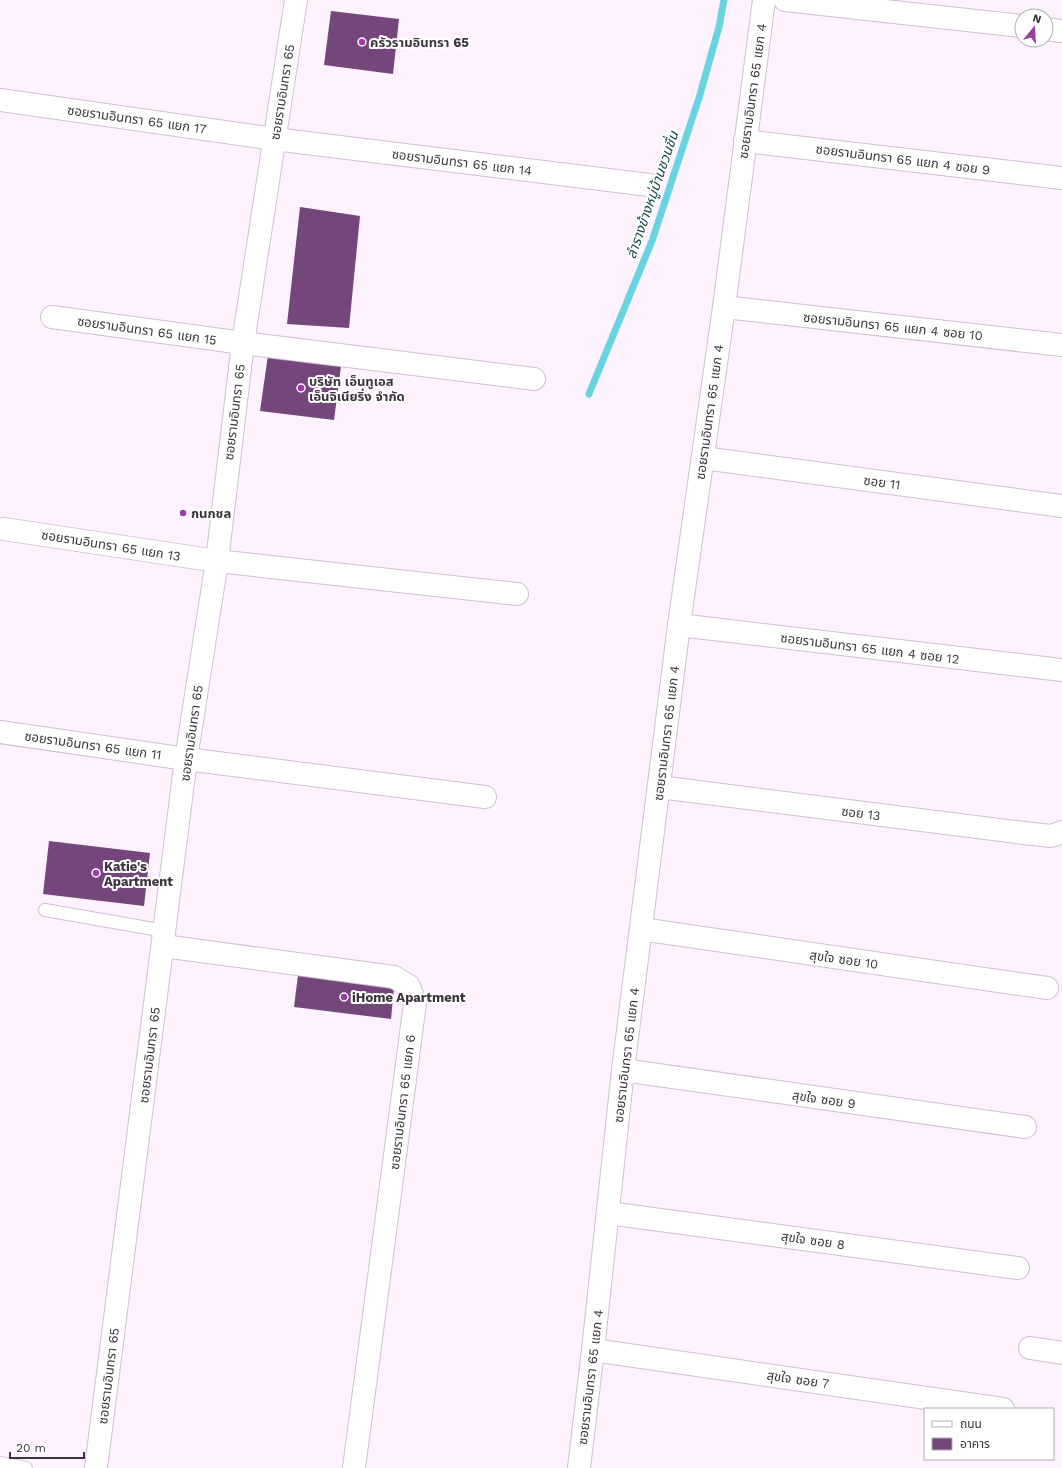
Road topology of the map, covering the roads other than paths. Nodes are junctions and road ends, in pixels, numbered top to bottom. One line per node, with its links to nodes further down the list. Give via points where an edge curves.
1 (296, 0): 6 (street, ซอยรามอินทรา 65)
2 (764, 0): 7 (street, ซอยรามอินทรา 65 แยก 4)
3 (785, 0): 4 (street)
4 (1014, 25)
5 (0, 100): 6 (street, ซอยรามอินทรา 65 แยก 17)
6 (274, 139): 9 (street, ซอยรามอินทรา 65 แยก 14); 12 (street, ซอยรามอินทรา 65)
7 (745, 141): 8 (street, ซอยรามอินทรา 65 แยก 4 ซอย 9); 10 (street, ซอยรามอินทรา 65 แยก 4)
8 (1062, 178)
9 (649, 185)
10 (724, 307): 13 (street, ซอยรามอินทรา 65 แยก 4 ซอย 10); 15 (street, ซอยรามอินทรา 65 แยก 4)
11 (52, 317): 12 (street, ซอยรามอินทรา 65 แยก 15)
12 (242, 343): 14 (street, ซอยรามอินทรา 65 แยก 15); 18 (street, ซอยรามอินทรา 65)
13 (1062, 345)
14 (534, 379)
15 (703, 458): 16 (street, ซอย 11); 20 (street, ซอยรามอินทรา 65 แยก 4)
16 (1062, 506)
17 (4, 529): 18 (street, ซอยรามอินทรา 65 แยก 13)
18 (217, 561): 19 (street, ซอยรามอินทรา 65 แยก 13); 23 (street, ซอยรามอินทรา 65)
19 (517, 594)
20 (679, 626): 21 (street, ซอยรามอินทรา 65 แยก 4 ซอย 12); 24 (street, ซอยรามอินทรา 65 แยก 4)
21 (1062, 670)
22 (0, 732): 23 (street, ซอยรามอินทรา 65 แยก 11)
23 (186, 759): 25 (street, ซอยรามอินทรา 65 แยก 11); 29 (street, ซอยรามอินทรา 65)
24 (659, 787): 26 (street, ซอย 13, via 1024,833 1051,836); 28 (street, ซอยรามอินทรา 65 แยก 4)
25 (485, 798)
26 (1062, 832)
27 (45, 910): 29 (lane)
28 (641, 929): 30 (street, สุขใจ ซอย 10); 31 (street, ซอยรามอินทรา 65 แยก 4)
29 (164, 939): 41 (street, ซอยรามอินทรา 65); 42 (street, ซอยรามอินทรา 65 แยก 6, via 394,977 409,986 415,1003)
30 (1048, 988)
31 (623, 1070): 32 (street, สุขใจ ซอย 9); 33 (street, ซอยรามอินทรา 65 แยก 4)
32 (1025, 1127)
33 (608, 1213): 34 (street, สุขใจ ซอย 8); 36 (street, ซอยรามอินทรา 65 แยก 4)
34 (1018, 1268)
35 (1030, 1348): 37 (street)
36 (593, 1350): 38 (street, สุขใจ ซอย 7); 43 (street, ซอยรามอินทรา 65 แยก 4)
37 (1062, 1353)
38 (996, 1408)
39 (0, 1463): 40 (lane)
40 (26, 1468)
41 (96, 1468)
42 (354, 1468)
43 (579, 1468)

